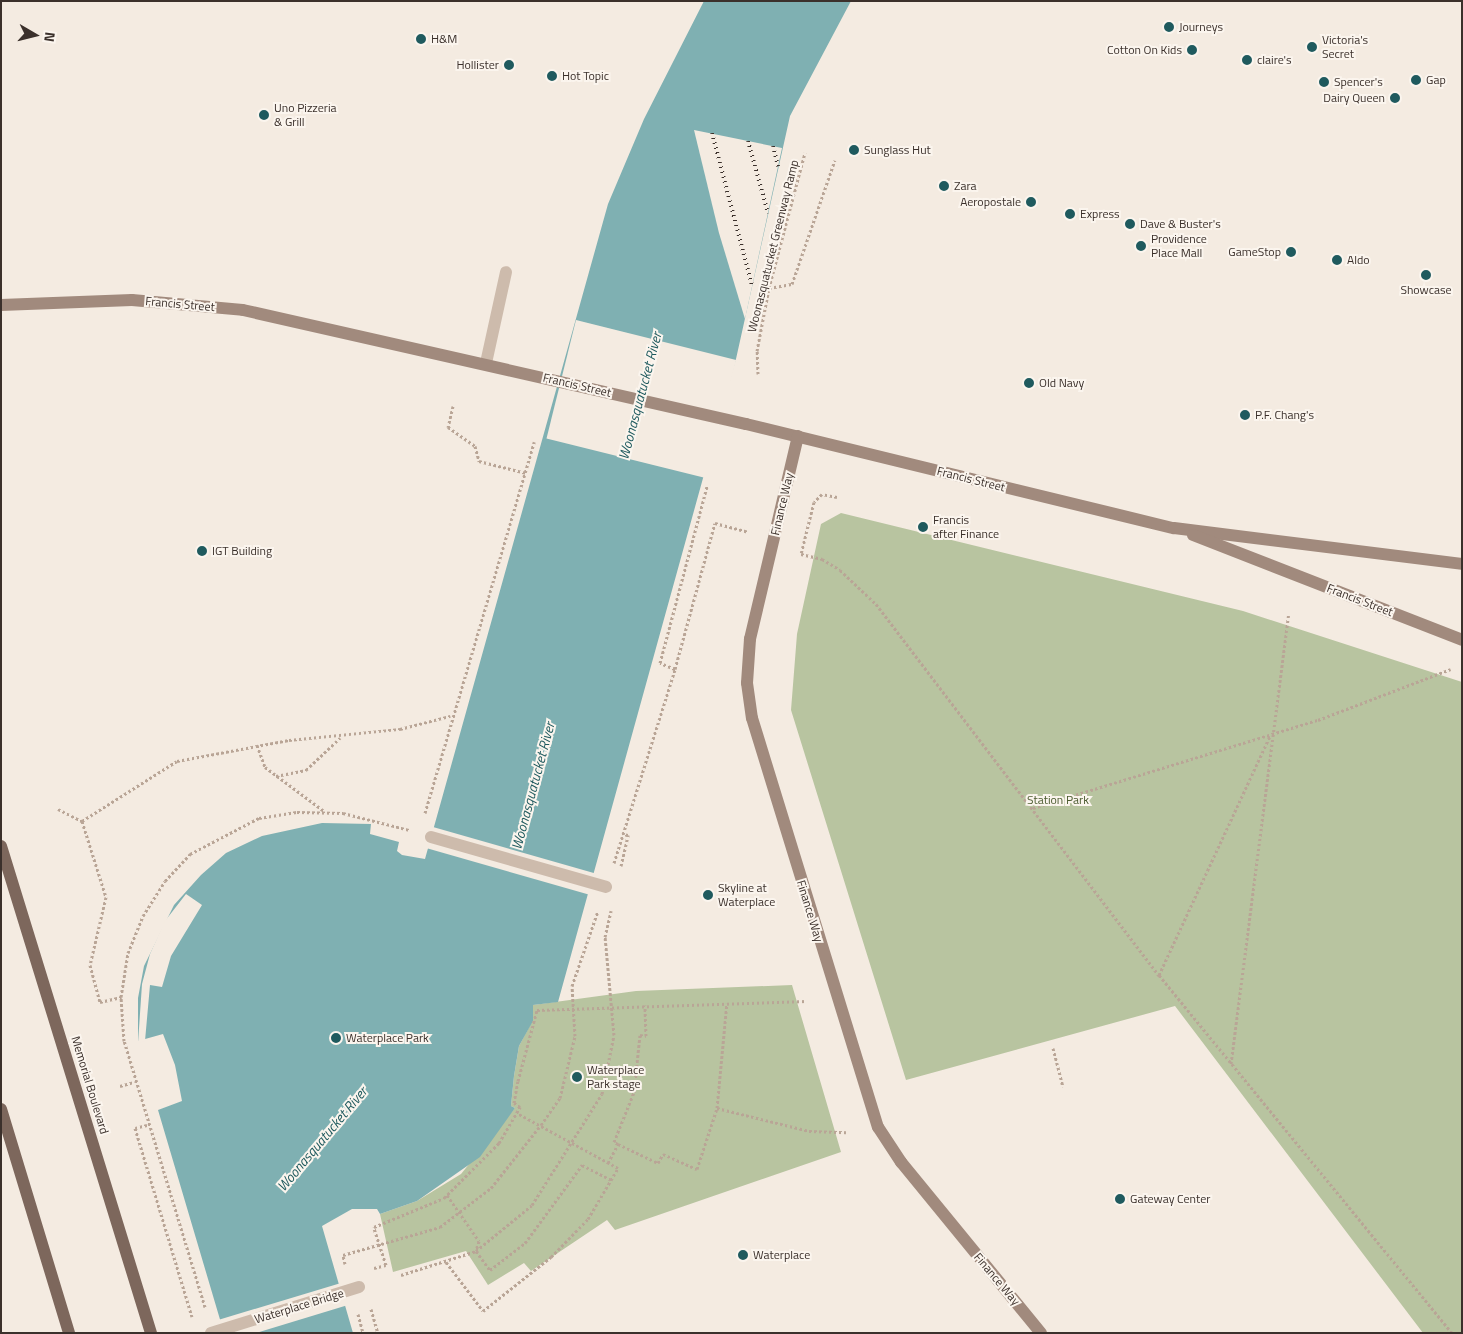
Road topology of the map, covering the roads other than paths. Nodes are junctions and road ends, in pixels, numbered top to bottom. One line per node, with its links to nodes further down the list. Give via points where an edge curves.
1 (506, 272): 3 (street)
2 (1, 305): 3 (main road, Francis Street, via 106,300 216,307)
3 (486, 363): 4 (main road, Francis Street)
4 (798, 436): 5 (main road, Francis Street); 16 (main road, Finance Way, via 750,639 747,683 752,718 878,1127 901,1162)
5 (1174, 528): 6 (main road, Francis Street); 7 (main road, Francis Street)
6 (1462, 564)
7 (1462, 640)
8 (425, 835): 10 (street)
9 (1, 846): 14 (main road, Memorial Boulevard)
10 (606, 887)
11 (1, 1109): 13 (main road)
12 (359, 1287): 15 (street, Waterplace Bridge, bridge)
13 (69, 1333)
14 (151, 1333)
15 (211, 1333)
16 (1041, 1333)

